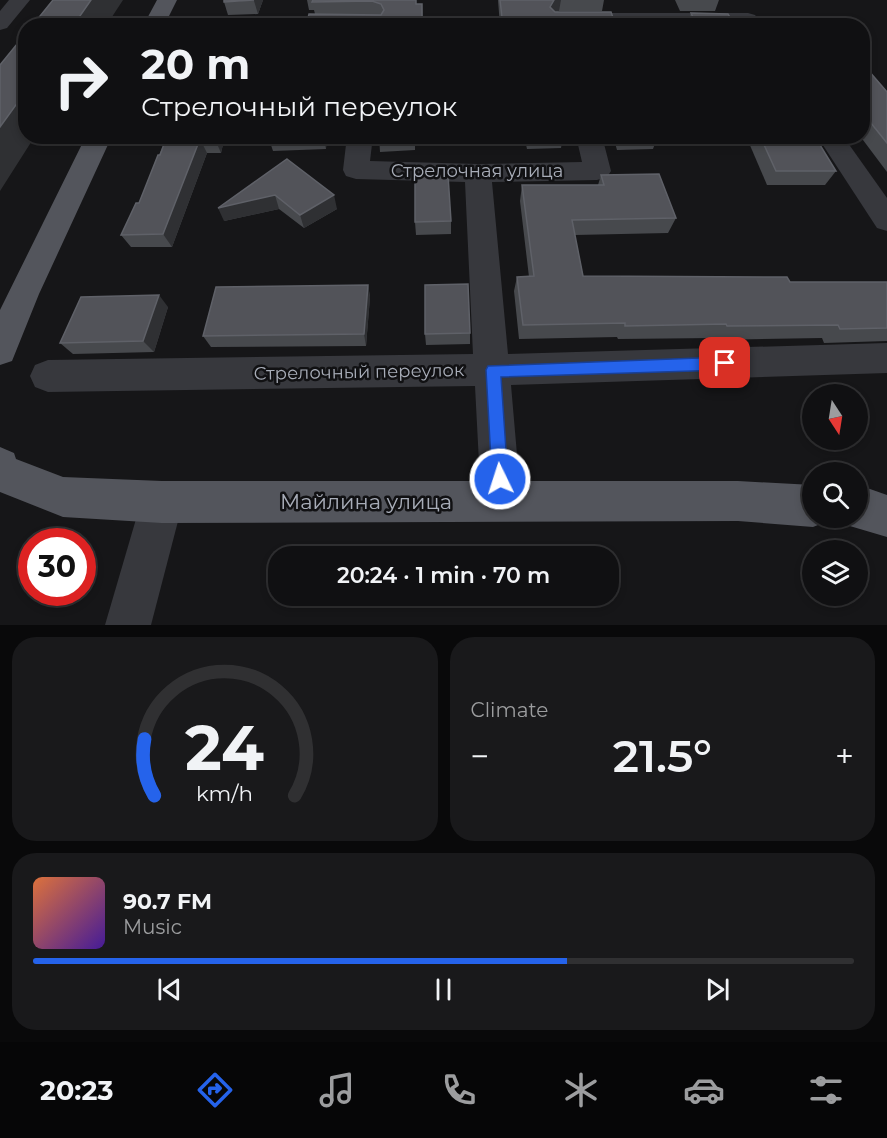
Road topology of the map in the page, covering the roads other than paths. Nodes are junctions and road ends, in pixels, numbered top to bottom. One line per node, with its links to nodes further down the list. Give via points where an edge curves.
1 (20, 0): 8 (street)
2 (167, 0): 5 (main road)
3 (738, 0): 7 (street)
4 (559, 15): 6 (street)
5 (157, 18)
6 (641, 18)
7 (748, 18)
8 (0, 24)
9 (95, 144): 15 (main road)
10 (359, 144): 13 (street, Стрелочная улица, via 356,170)
11 (591, 144): 13 (street, Стрелочная улица, via 597,171)
12 (835, 144): 14 (street)
13 (478, 172): 17 (street)
14 (887, 220)
15 (0, 350)
16 (887, 358): 17 (street, Стрелочный переулок)
17 (493, 370): 18 (street, Стрелочный переулок); 20 (street)
18 (48, 376)
19 (0, 467): 21 (main road, Майлина улица, via 2,473 63,497)
20 (501, 501): 21 (main road, Майлина улица); 22 (main road, Майлина улица, via 738,501)
21 (162, 502): 23 (street)
22 (802, 505)
23 (128, 625)

